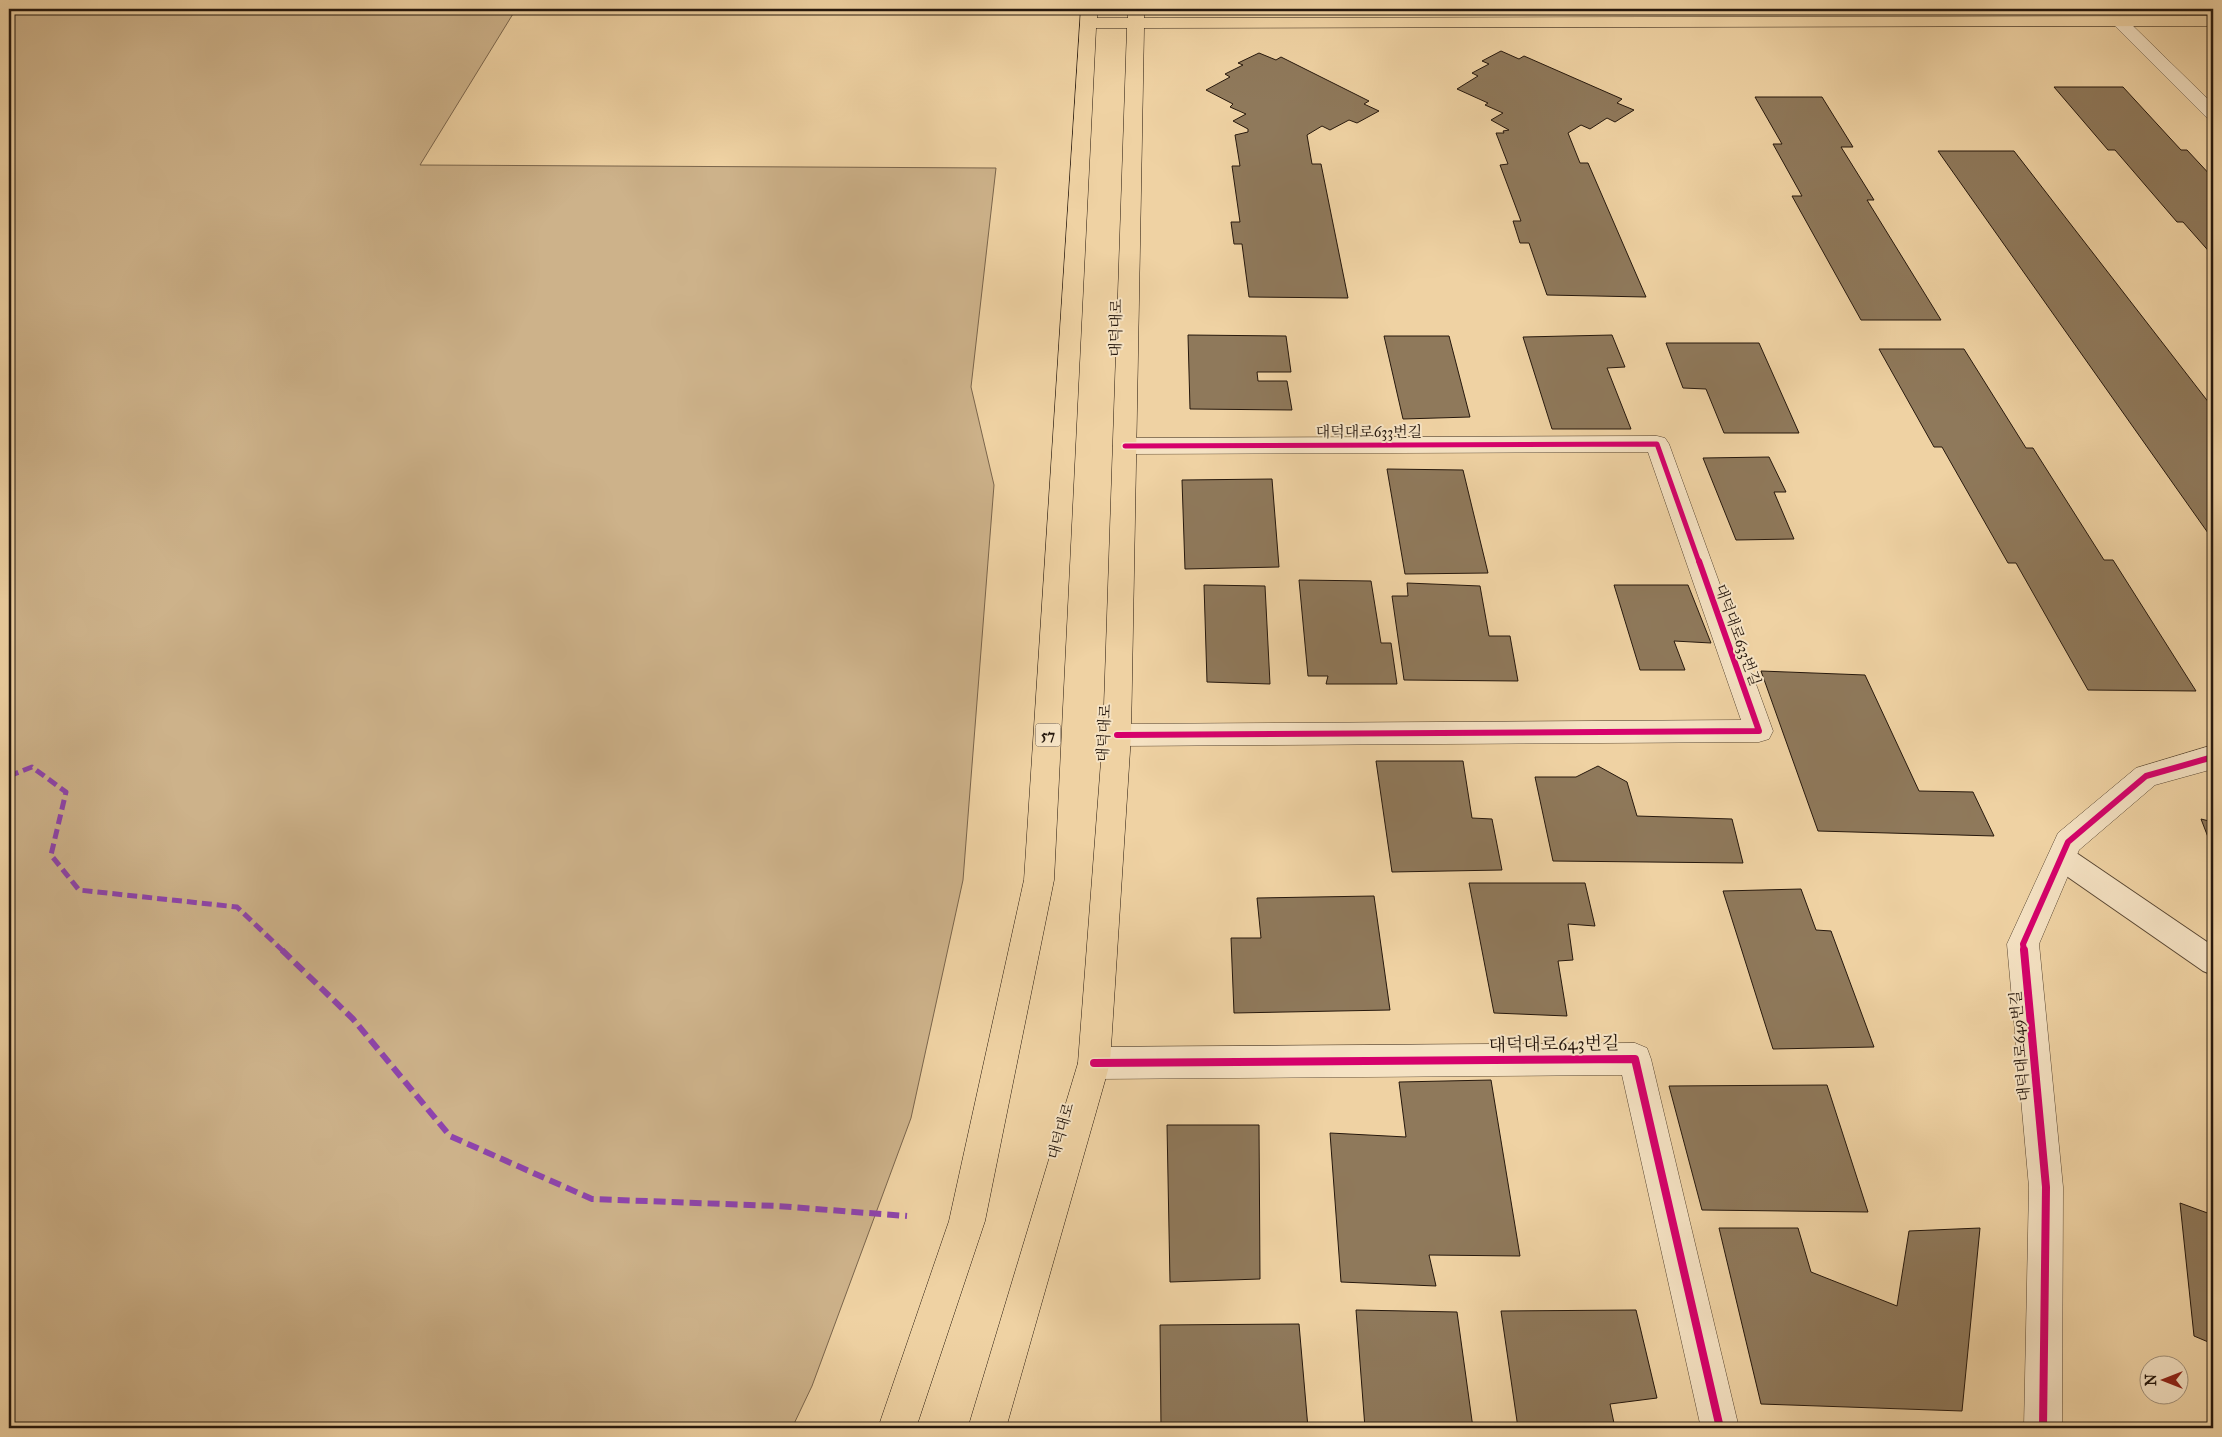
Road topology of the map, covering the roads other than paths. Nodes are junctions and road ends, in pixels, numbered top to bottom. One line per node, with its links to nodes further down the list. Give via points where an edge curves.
1 (1088, 16): 2 (main road, 57); 12 (main road, 57, via 1040,880 967,1221)
2 (1136, 16): 3 (main road, 57); 6 (main road, 대덕대로)
3 (2120, 22): 4 (main road, 57); 5 (street)
4 (2213, 22)
5 (2213, 114)
6 (1125, 446): 7 (main road, 대덕대로); 7 (street, 대덕대로633번길, via 1657,444 1759,731)
7 (1117, 736): 11 (main road, 대덕대로)
8 (2213, 757): 9 (street, 대덕대로649번길, via 2146,776 2068,842)
9 (2062, 858): 10 (lane); 15 (street, 대덕대로649번길, via 2023,944 2046,1187)
10 (2213, 962)
11 (1094, 1064): 13 (main road, 대덕대로); 14 (street, 대덕대로643번길, via 1635,1059)
12 (897, 1428)
13 (988, 1428)
14 (1720, 1428)
15 (2043, 1428)

